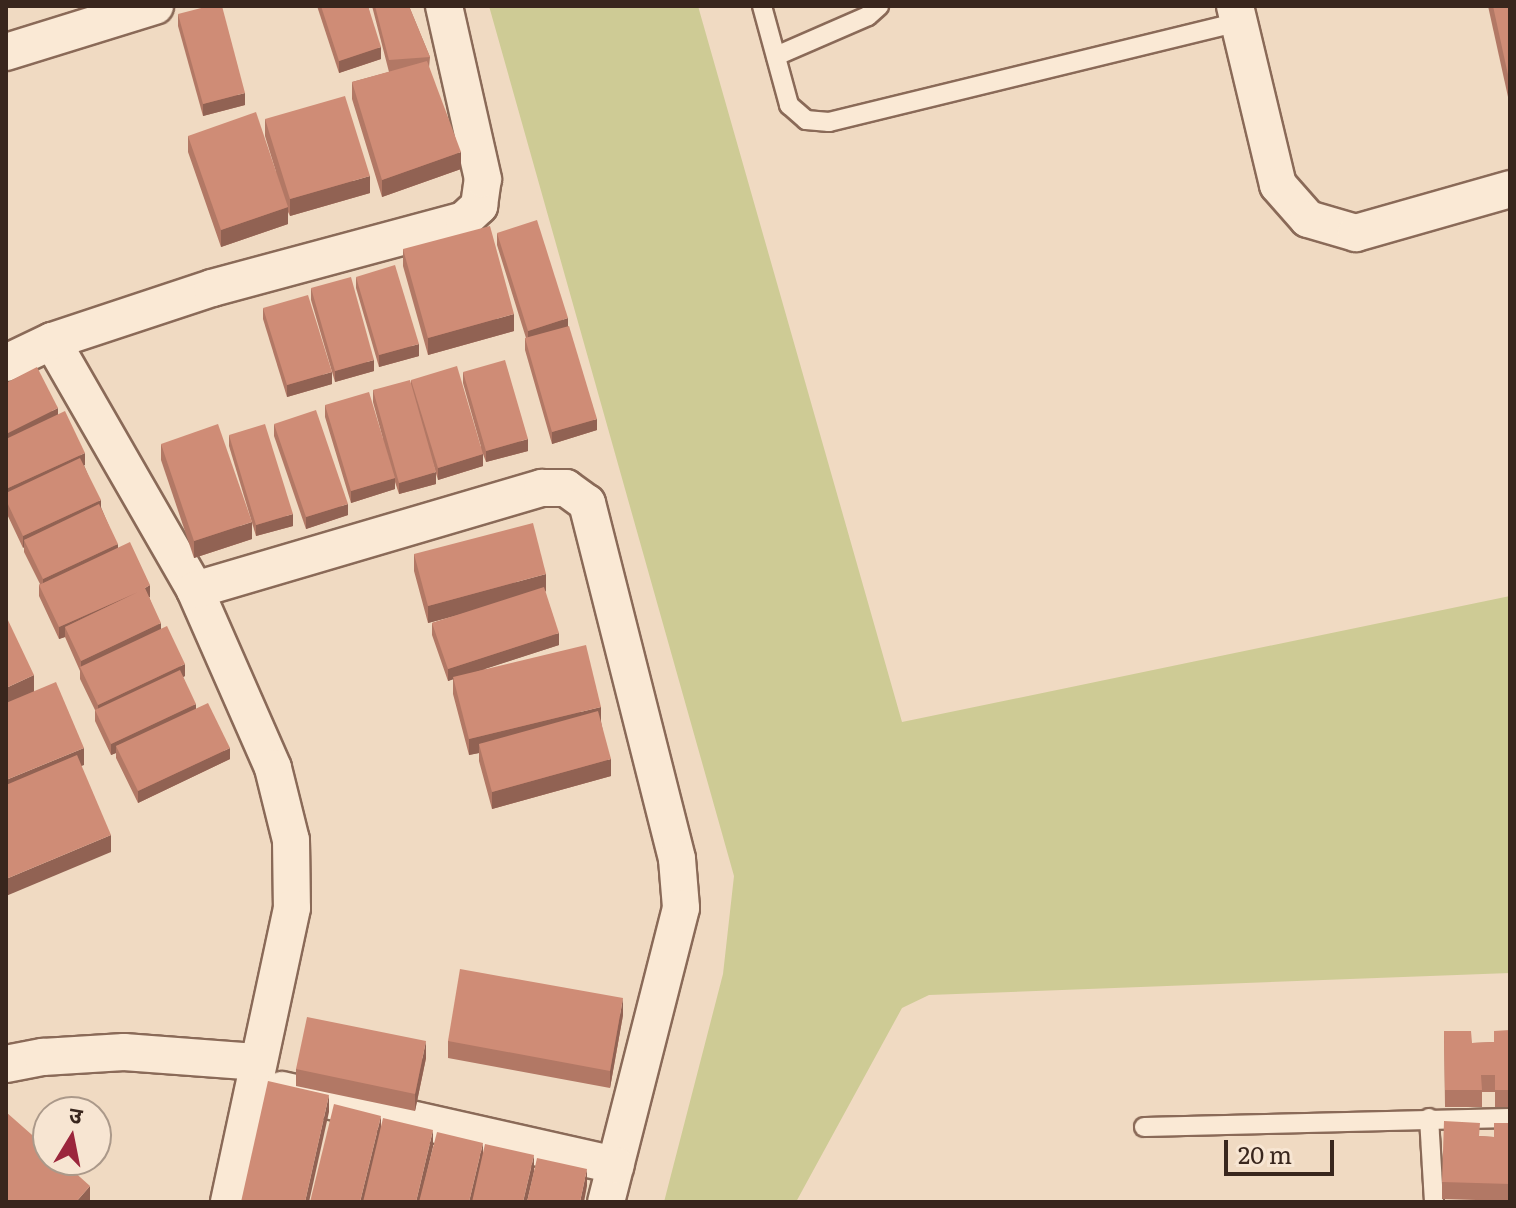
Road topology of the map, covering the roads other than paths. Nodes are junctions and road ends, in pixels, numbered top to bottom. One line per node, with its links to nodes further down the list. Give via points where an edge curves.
1 (155, 6): 6 (street)
2 (444, 6): 9 (street, via 483,179 479,206 464,220 212,288)
3 (762, 6): 7 (lane)
4 (879, 6): 7 (lane, via 868,16)
5 (1237, 14): 7 (lane, via 829,122 806,120 789,105); 8 (street, via 1278,185 1308,219 1356,233)
6 (6, 52)
7 (776, 56)
8 (1510, 189)
9 (52, 341): 10 (street); 11 (street)
10 (6, 363)
11 (195, 590): 13 (street, via 273,768 291,840 292,908); 17 (street, via 542,488 566,488 587,503 677,859 681,908)
12 (6, 1064): 13 (street, via 124,1052)
13 (254, 1072): 17 (street); 18 (street)
14 (1429, 1118): 15 (lane); 16 (lane); 20 (lane)
15 (1510, 1118)
16 (1144, 1127)
17 (616, 1165): 19 (street)
18 (229, 1202)
19 (606, 1202)
20 (1434, 1202)

